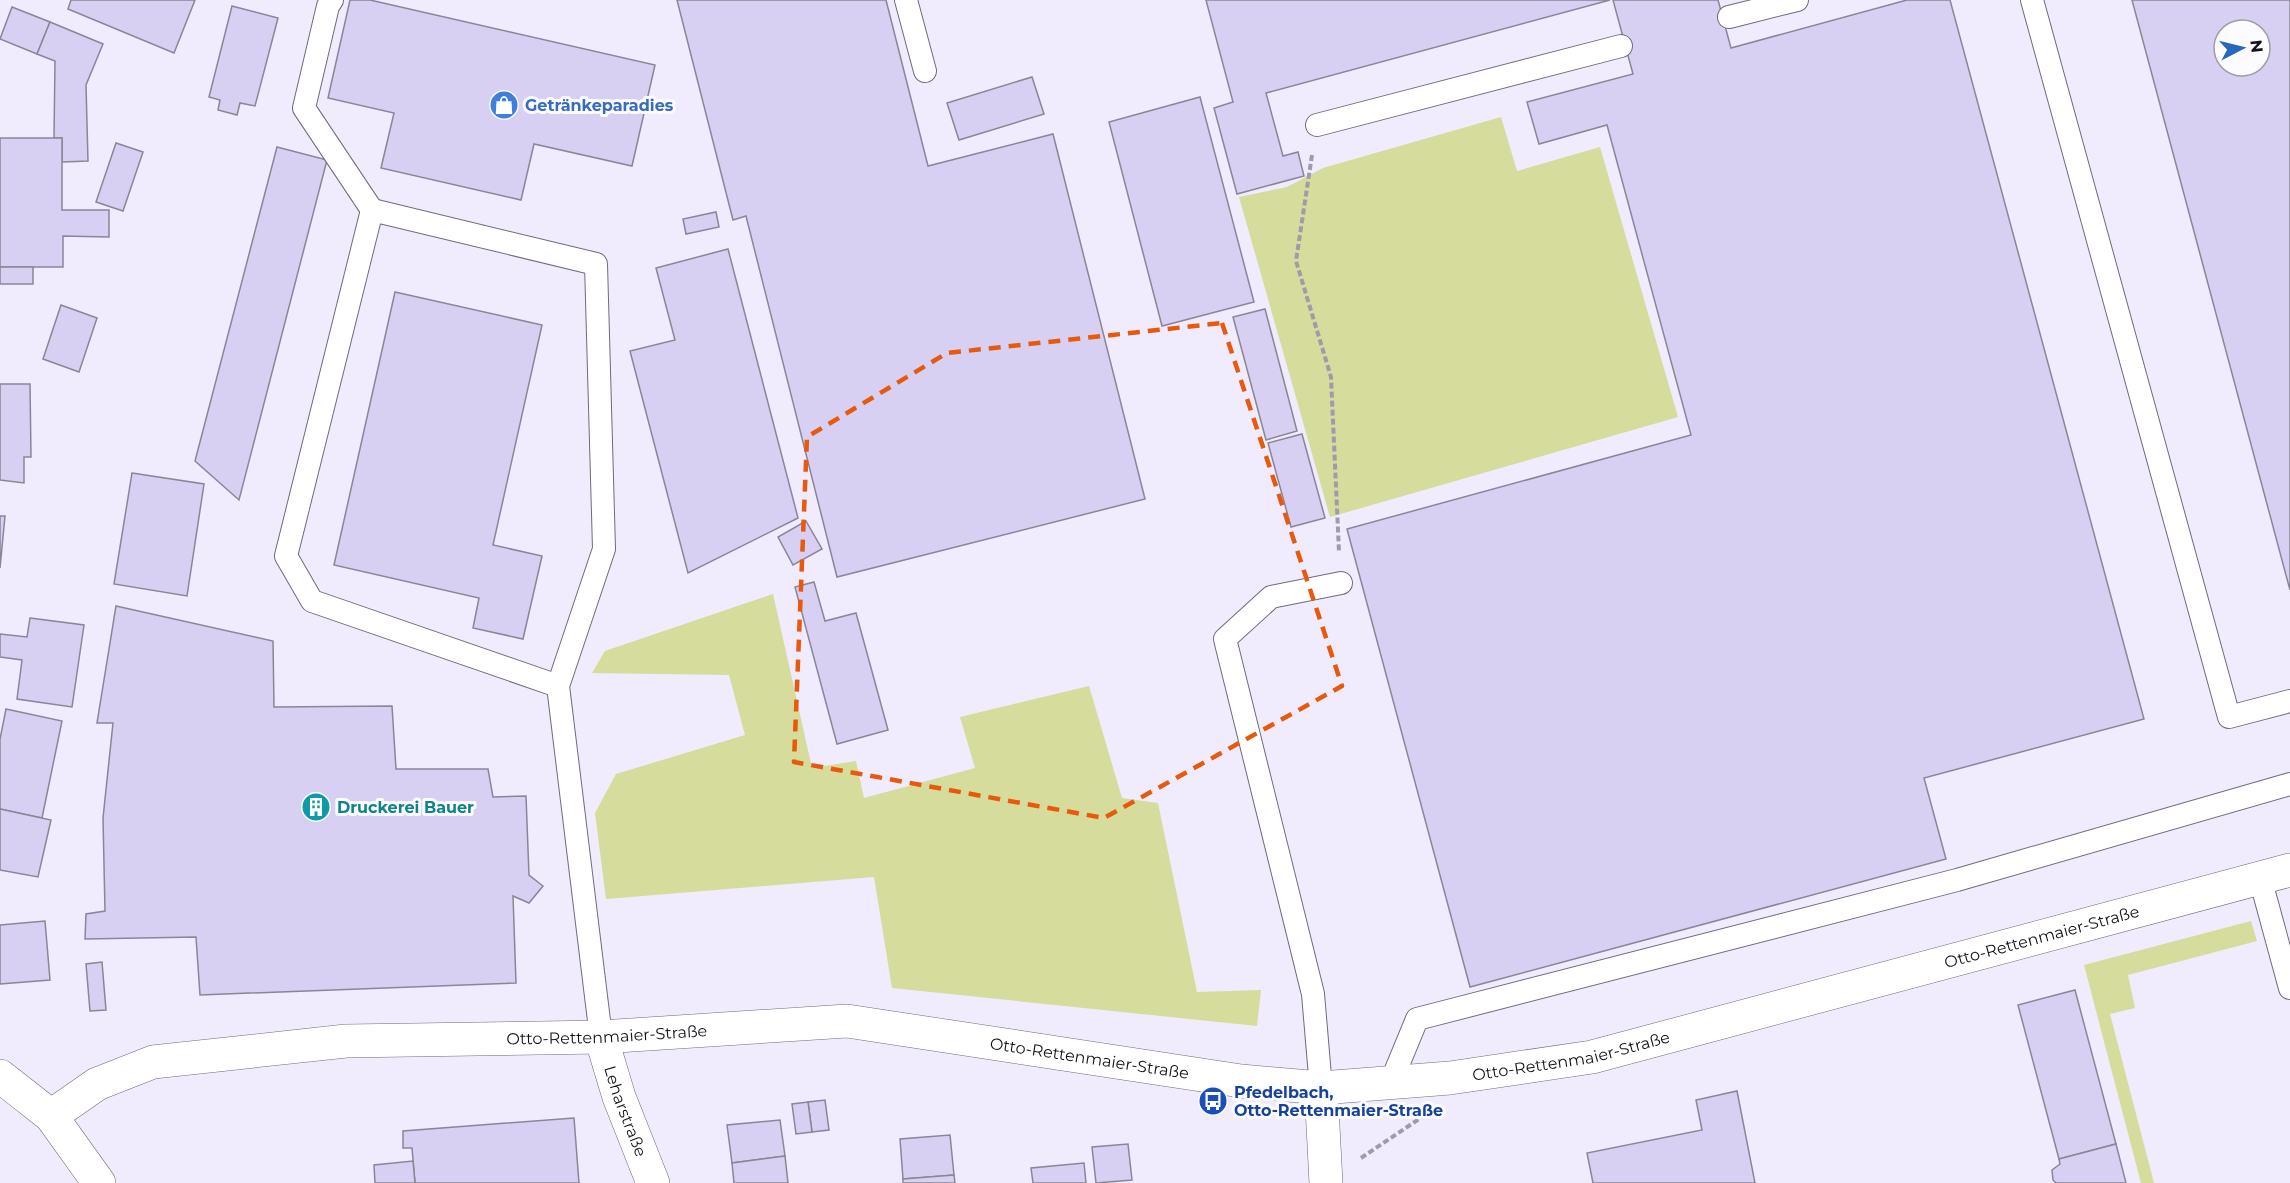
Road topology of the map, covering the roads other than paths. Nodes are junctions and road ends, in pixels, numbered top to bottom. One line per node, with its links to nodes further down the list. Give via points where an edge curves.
1 (332, 0): 9 (lane, via 304,108)
2 (906, 0): 7 (lane)
3 (1797, 0): 5 (lane)
4 (2032, 0): 12 (lane, via 2229,717)
5 (1729, 17)
6 (1621, 46): 8 (lane)
7 (925, 71)
8 (1317, 125)
9 (372, 210): 11 (lane, via 596,264 604,549); 11 (lane, via 286,556 312,601)
10 (1341, 583): 19 (lane, via 1271,597 1225,639 1313,994)
11 (558, 686): 16 (lane)
12 (2290, 701)
13 (2290, 784): 18 (lane, via 1957,880 1417,1020)
14 (2275, 874): 15 (lane); 18 (street, Otto-Rettenmaier-Straße, via 1592,1057 1450,1078)
15 (2290, 988)
16 (601, 1037): 19 (street, Otto-Rettenmaier-Straße, via 847,1021 1241,1081); 20 (street, Otto-Rettenmaier-Straße, via 346,1041 153,1062 97,1084); 22 (street, Leharstraße)
17 (0, 1076): 20 (street)
18 (1391, 1082): 19 (street, Otto-Rettenmaier-Straße)
19 (1321, 1088): 23 (street)
20 (51, 1116): 21 (street)
21 (99, 1183)
22 (652, 1183)
23 (1326, 1183)

